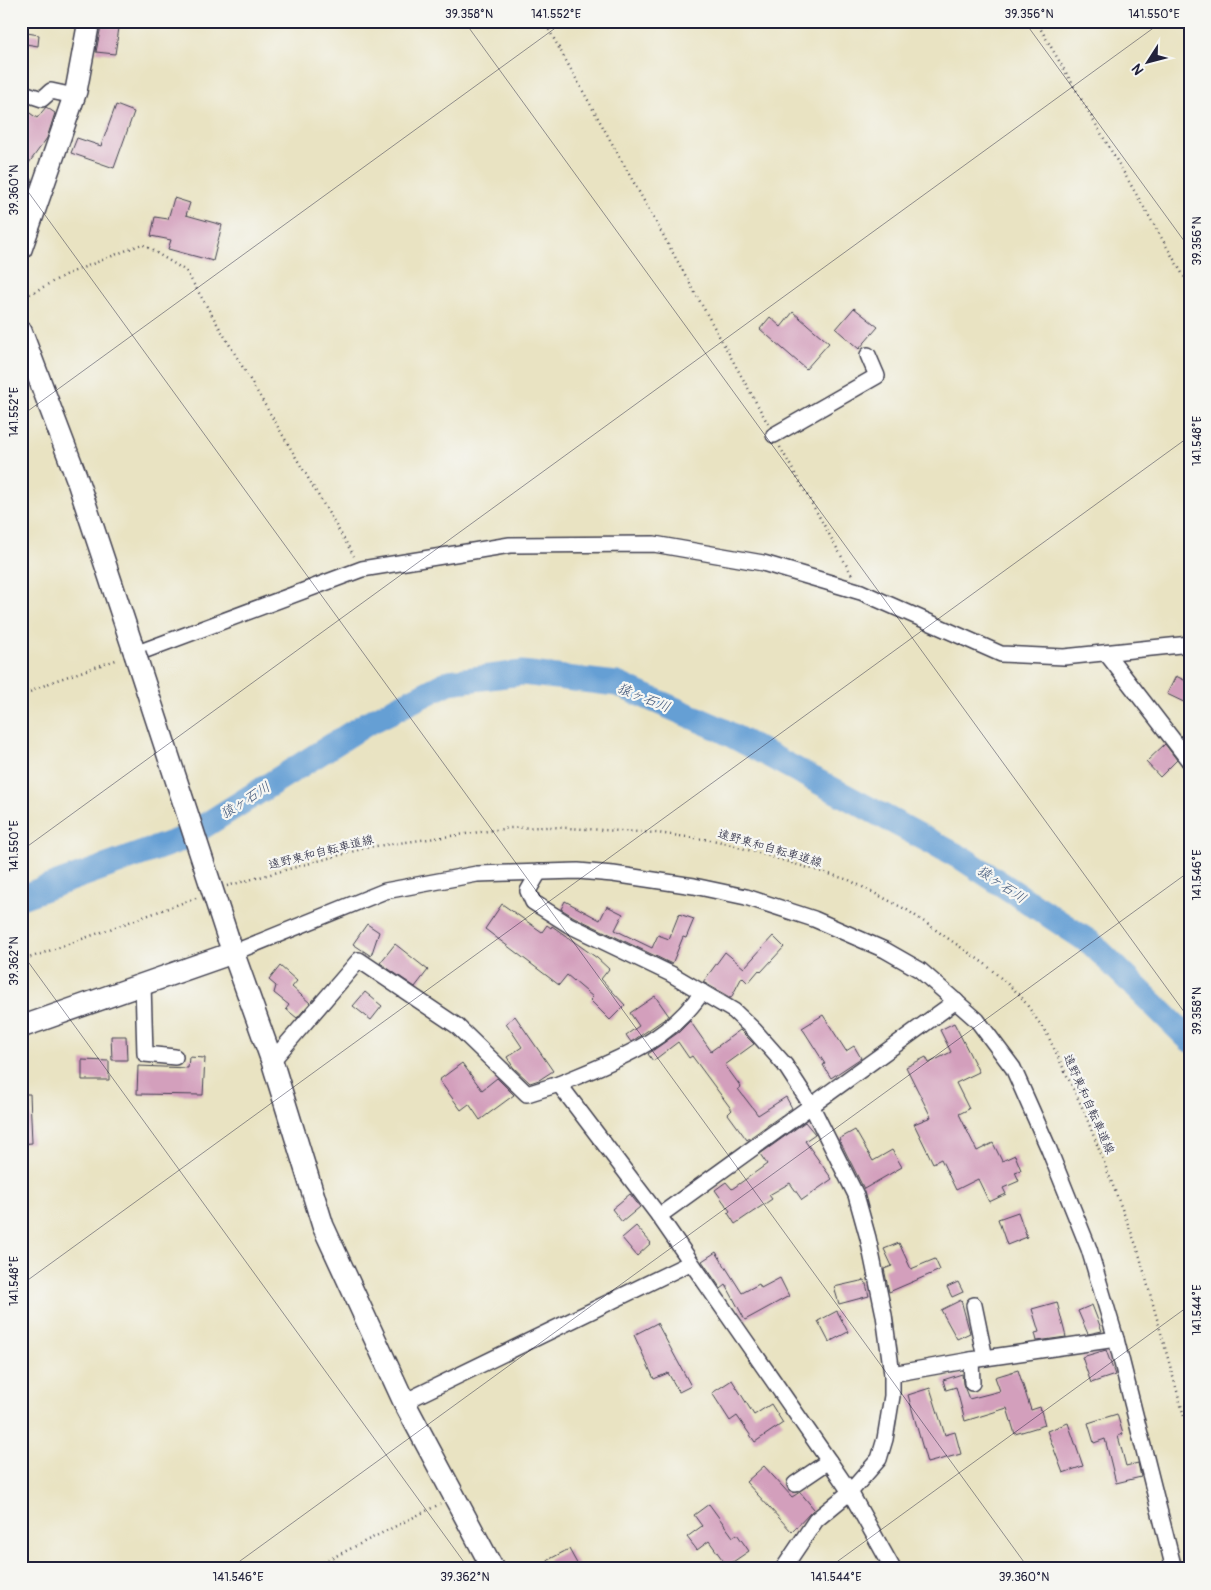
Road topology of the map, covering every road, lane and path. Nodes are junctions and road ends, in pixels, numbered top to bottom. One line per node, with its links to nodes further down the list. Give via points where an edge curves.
1 (89, 21): 5 (street)
2 (544, 21): 11 (path)
3 (1036, 21): 7 (path)
4 (24, 93): 5 (street, via 42,99 51,91)
5 (74, 96): 6 (street)
6 (21, 250)
7 (1190, 287)
8 (21, 299): 12 (path, via 65,275 142,244 186,271)
9 (21, 331): 16 (street, via 76,476)
10 (868, 355): 11 (street, via 877,376)
11 (774, 435): 13 (path)
12 (362, 569): 13 (street, via 510,545 654,544 763,563); 16 (street)
13 (861, 592): 15 (street, via 1001,654 1064,657)
14 (1190, 644): 15 (street)
15 (1106, 653): 18 (street)
16 (135, 654): 17 (path, via 54,681); 22 (street, bridge)
17 (21, 696)
18 (1190, 762)
19 (539, 872): 22 (street, via 477,874 385,891); 25 (street, via 528,891 533,902 569,925); 26 (street, via 612,874 746,897 814,919 885,950 920,970)
20 (226, 887): 40 (path, 遠野東和自転車道線, via 369,847 510,828 550,827 718,841 849,880 907,910 992,970 1020,995 1047,1034 1084,1111 1138,1250)
21 (198, 897): 23 (path)
22 (231, 945): 24 (street); 29 (street)
23 (21, 961)
24 (143, 984): 27 (street); 28 (street, via 145,1054)
25 (702, 992): 30 (street, via 689,1012 635,1052); 31 (street, via 734,1011 754,1030 785,1066)
26 (956, 1001): 31 (street); 35 (street, via 977,1020 1013,1068 1089,1250)
27 (21, 1027)
28 (175, 1057)
29 (272, 1061): 30 (street, via 359,960 457,1026 527,1094); 39 (street, via 323,1226)
30 (559, 1084): 32 (street)
31 (811, 1105): 32 (street); 37 (street, via 856,1195 884,1315)
32 (659, 1216): 33 (street)
33 (690, 1263): 39 (street); 41 (street)
34 (974, 1305): 36 (street)
35 (1116, 1339): 36 (street); 49 (street)
36 (978, 1359): 37 (street); 38 (street)
37 (892, 1374): 43 (street, via 891,1405 879,1459)
38 (972, 1383)
39 (404, 1402): 44 (street)
40 (1190, 1438)
41 (829, 1461): 42 (street); 43 (street)
42 (795, 1484)
43 (850, 1492): 47 (street, via 816,1520); 48 (street)
44 (455, 1496): 45 (path); 46 (street)
45 (310, 1569)
46 (493, 1569)
47 (783, 1569)
48 (893, 1569)
49 (1174, 1569)

